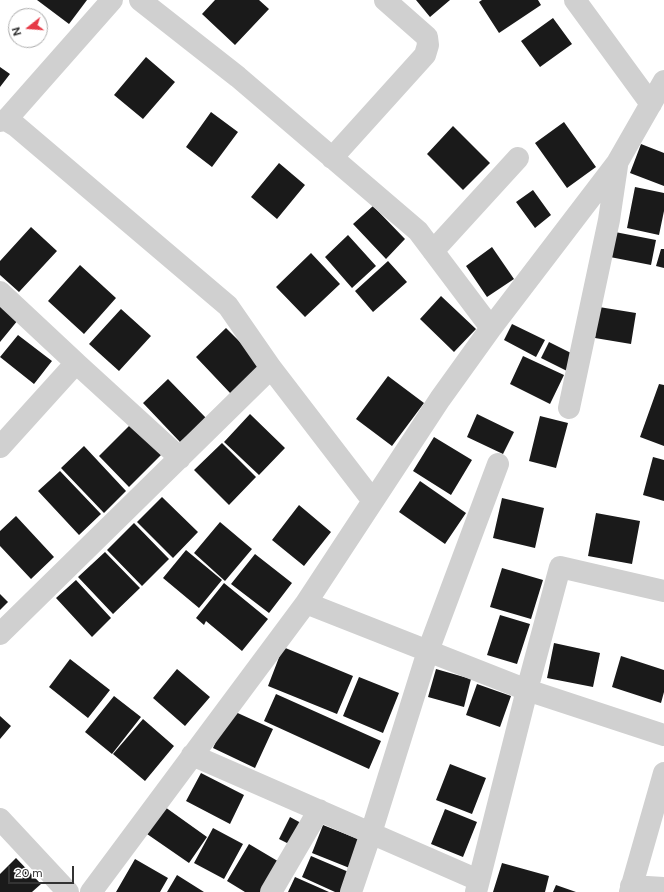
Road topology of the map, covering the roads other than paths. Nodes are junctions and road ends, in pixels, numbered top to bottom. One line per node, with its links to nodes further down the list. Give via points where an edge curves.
1 (112, 0): 7 (street)
2 (140, 0): 8 (street, via 238,77)
3 (385, 0): 8 (street, via 427,37 425,55)
4 (575, 0): 6 (street)
5 (664, 81): 6 (street)
6 (651, 104): 10 (street)
7 (3, 121): 15 (street, via 16,126 228,306)
8 (332, 158): 11 (street, via 418,231)
9 (518, 158): 11 (street)
10 (617, 163): 13 (street); 16 (street, via 608,220)
11 (433, 251): 13 (street)
12 (0, 292): 14 (street)
13 (491, 328): 20 (street, via 440,399)
14 (76, 363): 17 (street); 18 (street)
15 (271, 368): 18 (street); 20 (street)
16 (569, 408)
17 (0, 447)
18 (180, 458): 23 (street)
19 (498, 464): 24 (street)
20 (373, 501): 22 (street)
21 (664, 591): 25 (street, via 560,567)
22 (306, 603): 24 (street); 27 (street)
23 (0, 634)
24 (428, 651): 25 (street); 31 (street)
25 (527, 690): 26 (street); 32 (street)
26 (664, 735)
27 (192, 755): 29 (street); 36 (street)
28 (664, 773): 34 (street)
29 (319, 810): 31 (street); 37 (street)
30 (0, 819): 35 (street)
31 (371, 833): 32 (street); 38 (street)
32 (477, 886)
33 (664, 888): 34 (street)
34 (630, 889)
35 (68, 892)
36 (91, 892)
37 (271, 892)
38 (351, 892)

